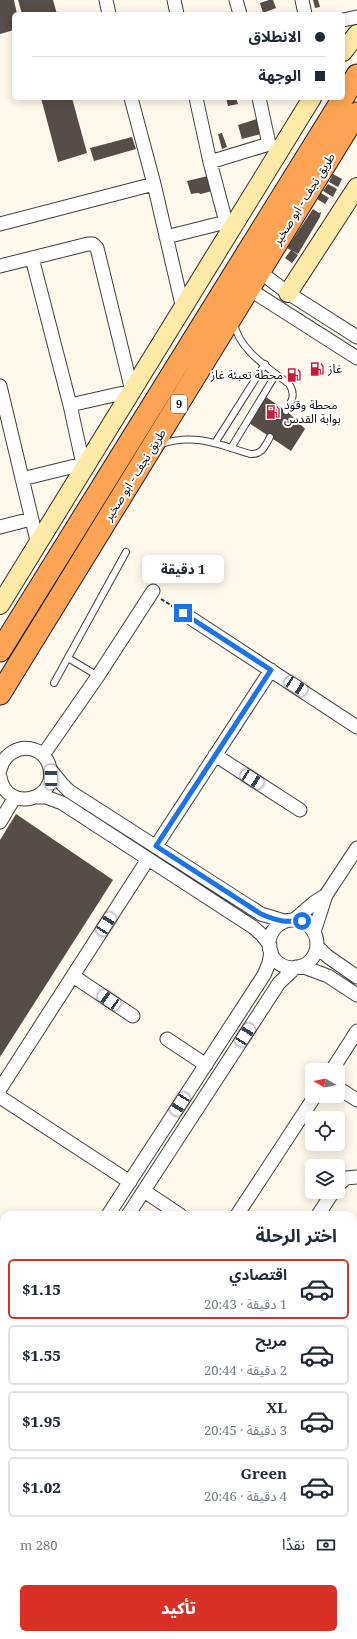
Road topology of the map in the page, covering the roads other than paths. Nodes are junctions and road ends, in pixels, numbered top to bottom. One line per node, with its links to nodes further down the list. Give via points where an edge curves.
1 (106, 0): 5 (street)
2 (174, 0): 6 (street)
3 (236, 0): 7 (street)
4 (302, 0): 8 (street)
5 (109, 12)
6 (177, 12)
7 (239, 12)
8 (305, 12)
9 (357, 17): 10 (street)
10 (345, 20)
11 (357, 34): 12 (main road)
12 (345, 49)
13 (357, 75): 14 (highway, طريق نجف - ابو صخير / 9)
14 (345, 95)
15 (133, 100): 23 (street)
16 (196, 100): 22 (street)
17 (261, 100): 21 (street)
18 (310, 100): 21 (main road)
19 (342, 100): 56 (highway, طريق نجف - ابو صخير / 9)
20 (357, 113): 30 (highway, طريق نجف - ابو صخير / 9)
21 (274, 148): 22 (street); 26 (main road)
22 (210, 162): 26 (street)
23 (154, 184): 25 (street); 27 (street)
24 (357, 187): 32 (main road)
25 (0, 224)
26 (228, 227): 27 (street); 33 (main road)
27 (166, 237): 33 (street)
28 (32, 258): 29 (street); 40 (street, via 88,244 95,245); 41 (street)
29 (0, 266)
30 (260, 272): 31 (highway, طريق نجف - ابو صخير / 9); 32 (street)
31 (249, 289): 34 (highway, طريق نجف - ابو صخير / 9); 36 (street)
32 (288, 293): 35 (street)
33 (183, 309): 40 (main road)
34 (233, 315): 37 (lane, via 239,337 252,354); 45 (highway, طريق نجف - ابو صخير / 9)
35 (357, 337)
36 (357, 358)
37 (265, 364): 38 (lane); 44 (lane)
38 (276, 374): 42 (lane, via 292,388 293,398); 46 (lane)
39 (0, 386): 48 (street)
40 (132, 391): 41 (street); 47 (main road)
41 (70, 405): 47 (street)
42 (286, 411)
43 (270, 437): 46 (lane, via 263,450 255,454)
44 (215, 443): 45 (lane, via 180,439); 46 (lane)
45 (152, 447): 61 (highway, طريق نجف - ابو صخير / 9)
46 (231, 448)
47 (83, 467): 48 (street); 51 (main road)
48 (22, 479): 49 (street)
49 (32, 519): 50 (street); 51 (street)
50 (0, 527)
51 (38, 545): 54 (main road)
52 (126, 552): 57 (lane)
53 (152, 592): 59 (street)
54 (0, 605)
55 (183, 613): 58 (street)
56 (0, 650)
57 (68, 658): 59 (lane); 60 (lane)
58 (271, 670): 62 (street); 64 (street)
59 (98, 676): 63 (street)
60 (54, 683)
61 (0, 694)
62 (357, 727)
63 (43, 755): 65 (street); 66 (street, via 25,748 16,750 7,755)
64 (215, 756): 70 (street); 72 (street)
65 (50, 769): 69 (street, via 48,785); 72 (street, via 69,791)
66 (0, 770)
67 (0, 777): 68 (street, via 7,792)
68 (15, 797): 69 (street, via 22,800); 71 (street)
69 (37, 797): 74 (street, via 46,797 62,803)
70 (300, 810)
71 (0, 822)
72 (156, 846): 76 (street, via 261,914)
73 (357, 848): 75 (street)
74 (148, 859): 79 (street, via 253,927); 81 (street)
75 (326, 895): 76 (street); 77 (street)
76 (289, 920): 77 (street, via 302,921); 79 (street, via 273,932)
77 (314, 932): 78 (street)
78 (317, 946): 80 (street, via 312,958); 82 (street)
79 (270, 948): 80 (street, via 278,962 284,966); 88 (street, via 269,963 264,975)
80 (299, 967): 83 (street, via 328,976); 97 (street, via 279,983)
81 (73, 976): 84 (street); 89 (street)
82 (357, 977)
83 (357, 995)
84 (133, 1016)
85 (357, 1031): 87 (street)
86 (167, 1039): 88 (street)
87 (336, 1063)
88 (206, 1065): 96 (street)
89 (0, 1089)
90 (345, 1092): 92 (street)
91 (0, 1097): 96 (street)
92 (357, 1100)
93 (310, 1103): 102 (street)
94 (357, 1177): 95 (street)
95 (345, 1179)
96 (130, 1182): 99 (street)
97 (144, 1191): 100 (street); 101 (street)
98 (328, 1199): 103 (street)
99 (111, 1211)
100 (131, 1211)
101 (174, 1211)
102 (240, 1211)
103 (321, 1211)

